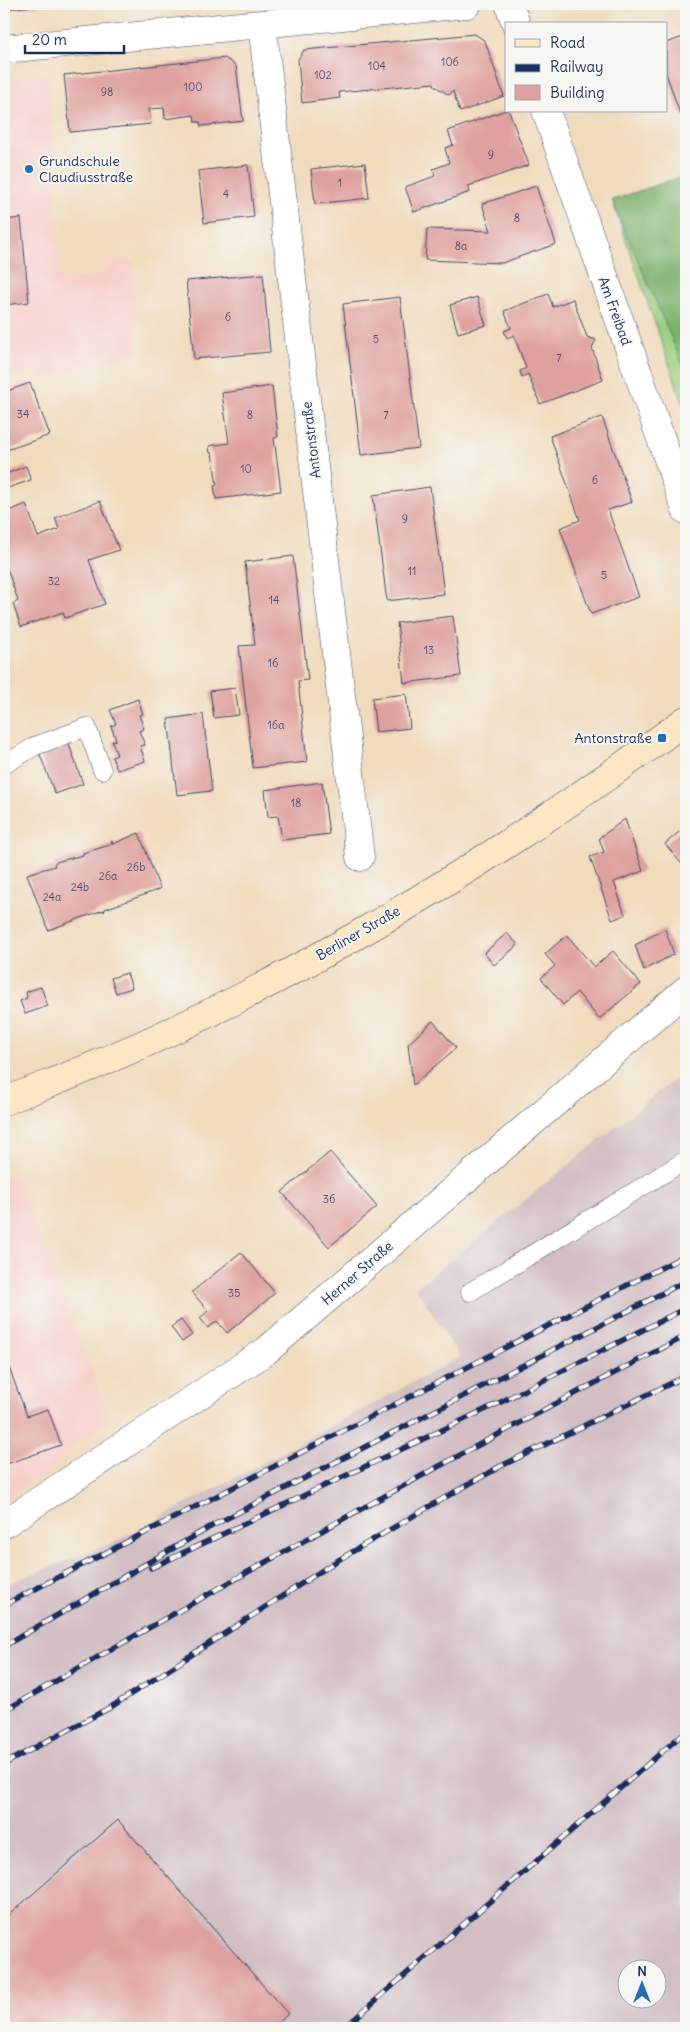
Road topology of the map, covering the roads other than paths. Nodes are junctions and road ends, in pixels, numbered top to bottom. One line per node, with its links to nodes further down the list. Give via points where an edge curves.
1 (467, 4): 4 (street)
2 (509, 4): 3 (street)
3 (515, 22)
4 (262, 24): 5 (street); 11 (street, Antonstraße)
5 (4, 49)
6 (546, 112): 7 (street, Am Freibad)
7 (686, 510)
8 (686, 720): 13 (main road, Berliner Straße, via 616,772 487,857 360,934 170,1031)
9 (4, 765): 10 (lane, via 34,746 87,728)
10 (102, 770)
11 (360, 857)
12 (686, 990): 16 (street, Herner Straße, via 266,1351)
13 (4, 1101)
14 (686, 1160): 15 (lane)
15 (470, 1292)
16 (4, 1524)

